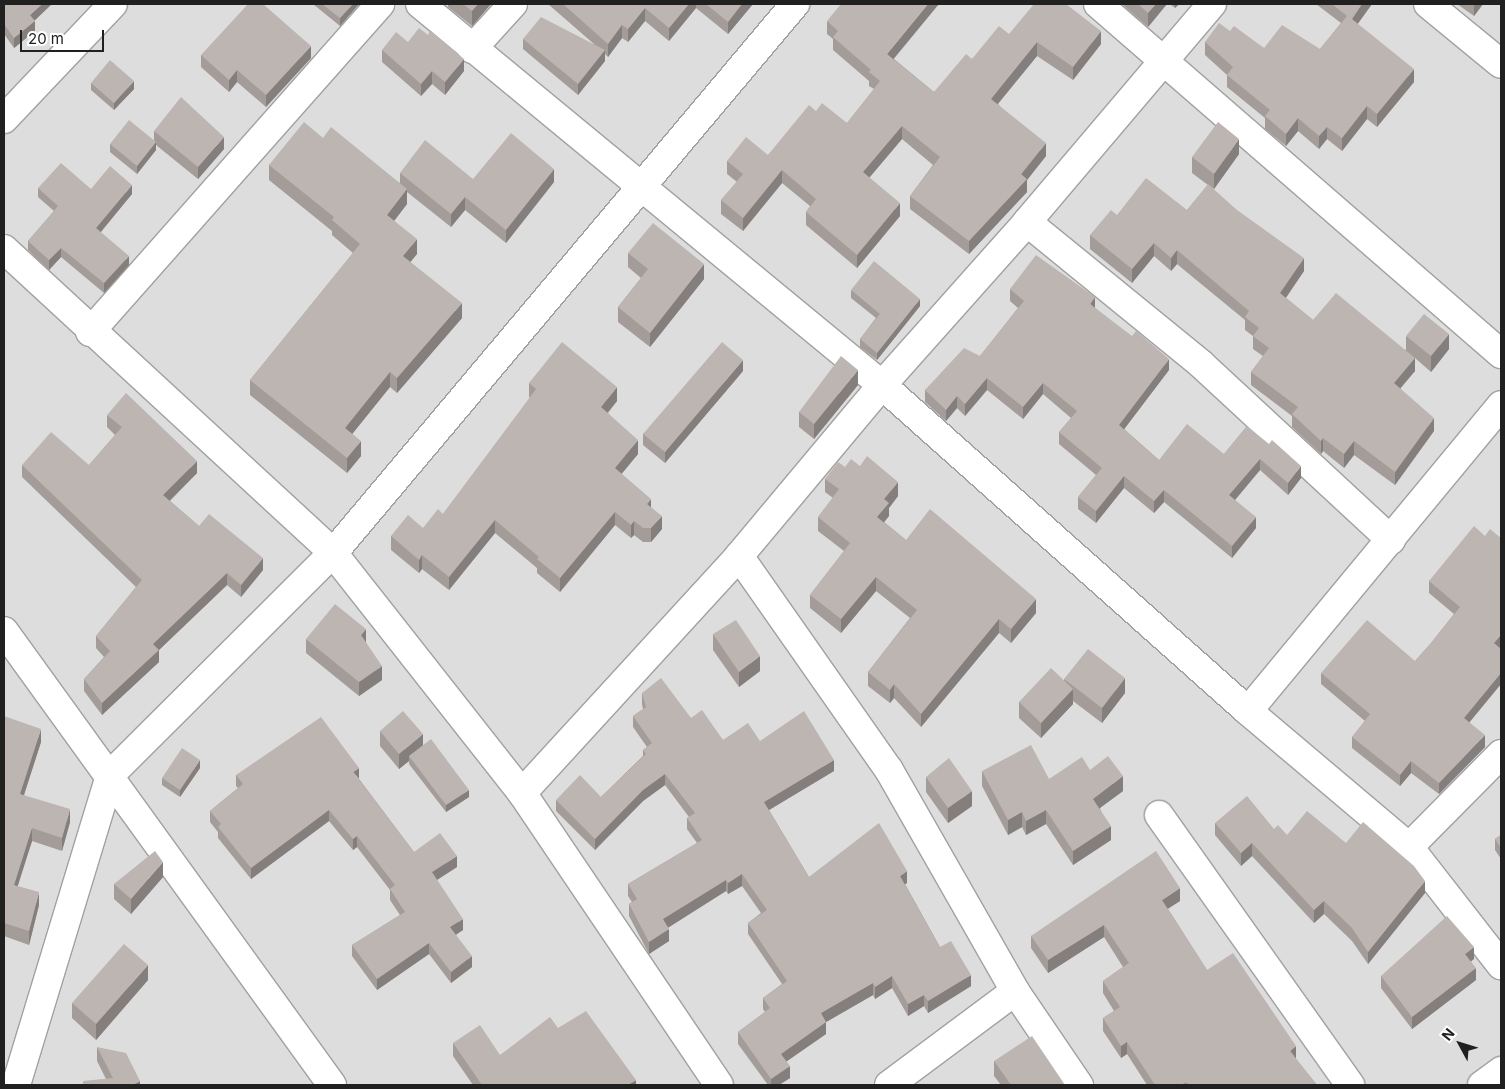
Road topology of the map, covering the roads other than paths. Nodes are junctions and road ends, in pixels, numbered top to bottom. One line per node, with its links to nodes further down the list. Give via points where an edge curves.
1 (113, 4): 12 (street)
2 (380, 4): 16 (street)
3 (420, 4): 9 (street)
4 (513, 4): 9 (street)
5 (795, 4): 13 (street)
6 (1098, 4): 10 (street)
7 (1212, 4): 10 (street)
8 (1428, 4): 11 (street)
9 (472, 49): 13 (street)
10 (1165, 60): 14 (street); 17 (street)
11 (1501, 64)
12 (4, 119)
13 (640, 186): 18 (street); 21 (street)
14 (1027, 222): 18 (street); 20 (street, via 1201,364)
15 (4, 249): 16 (street)
16 (90, 332): 21 (street)
17 (1501, 354)
18 (882, 385): 22 (street); 24 (street)
19 (1501, 405): 20 (street)
20 (1391, 540): 24 (street)
21 (333, 553): 26 (street); 27 (street)
22 (739, 556): 27 (street); 31 (street, via 889,770)
23 (4, 631): 26 (street)
24 (1248, 711): 29 (street)
25 (1498, 759): 29 (street)
26 (110, 775): 33 (street); 34 (street)
27 (522, 793): 35 (street)
28 (1159, 815): 38 (street)
29 (1408, 847): 30 (street)
30 (1501, 965)
31 (1015, 991): 36 (street); 37 (street)
32 (1501, 1071): 39 (street)
33 (16, 1085)
34 (332, 1085)
35 (719, 1085)
36 (889, 1085)
37 (1080, 1085)
38 (1350, 1085)
39 (1482, 1085)

